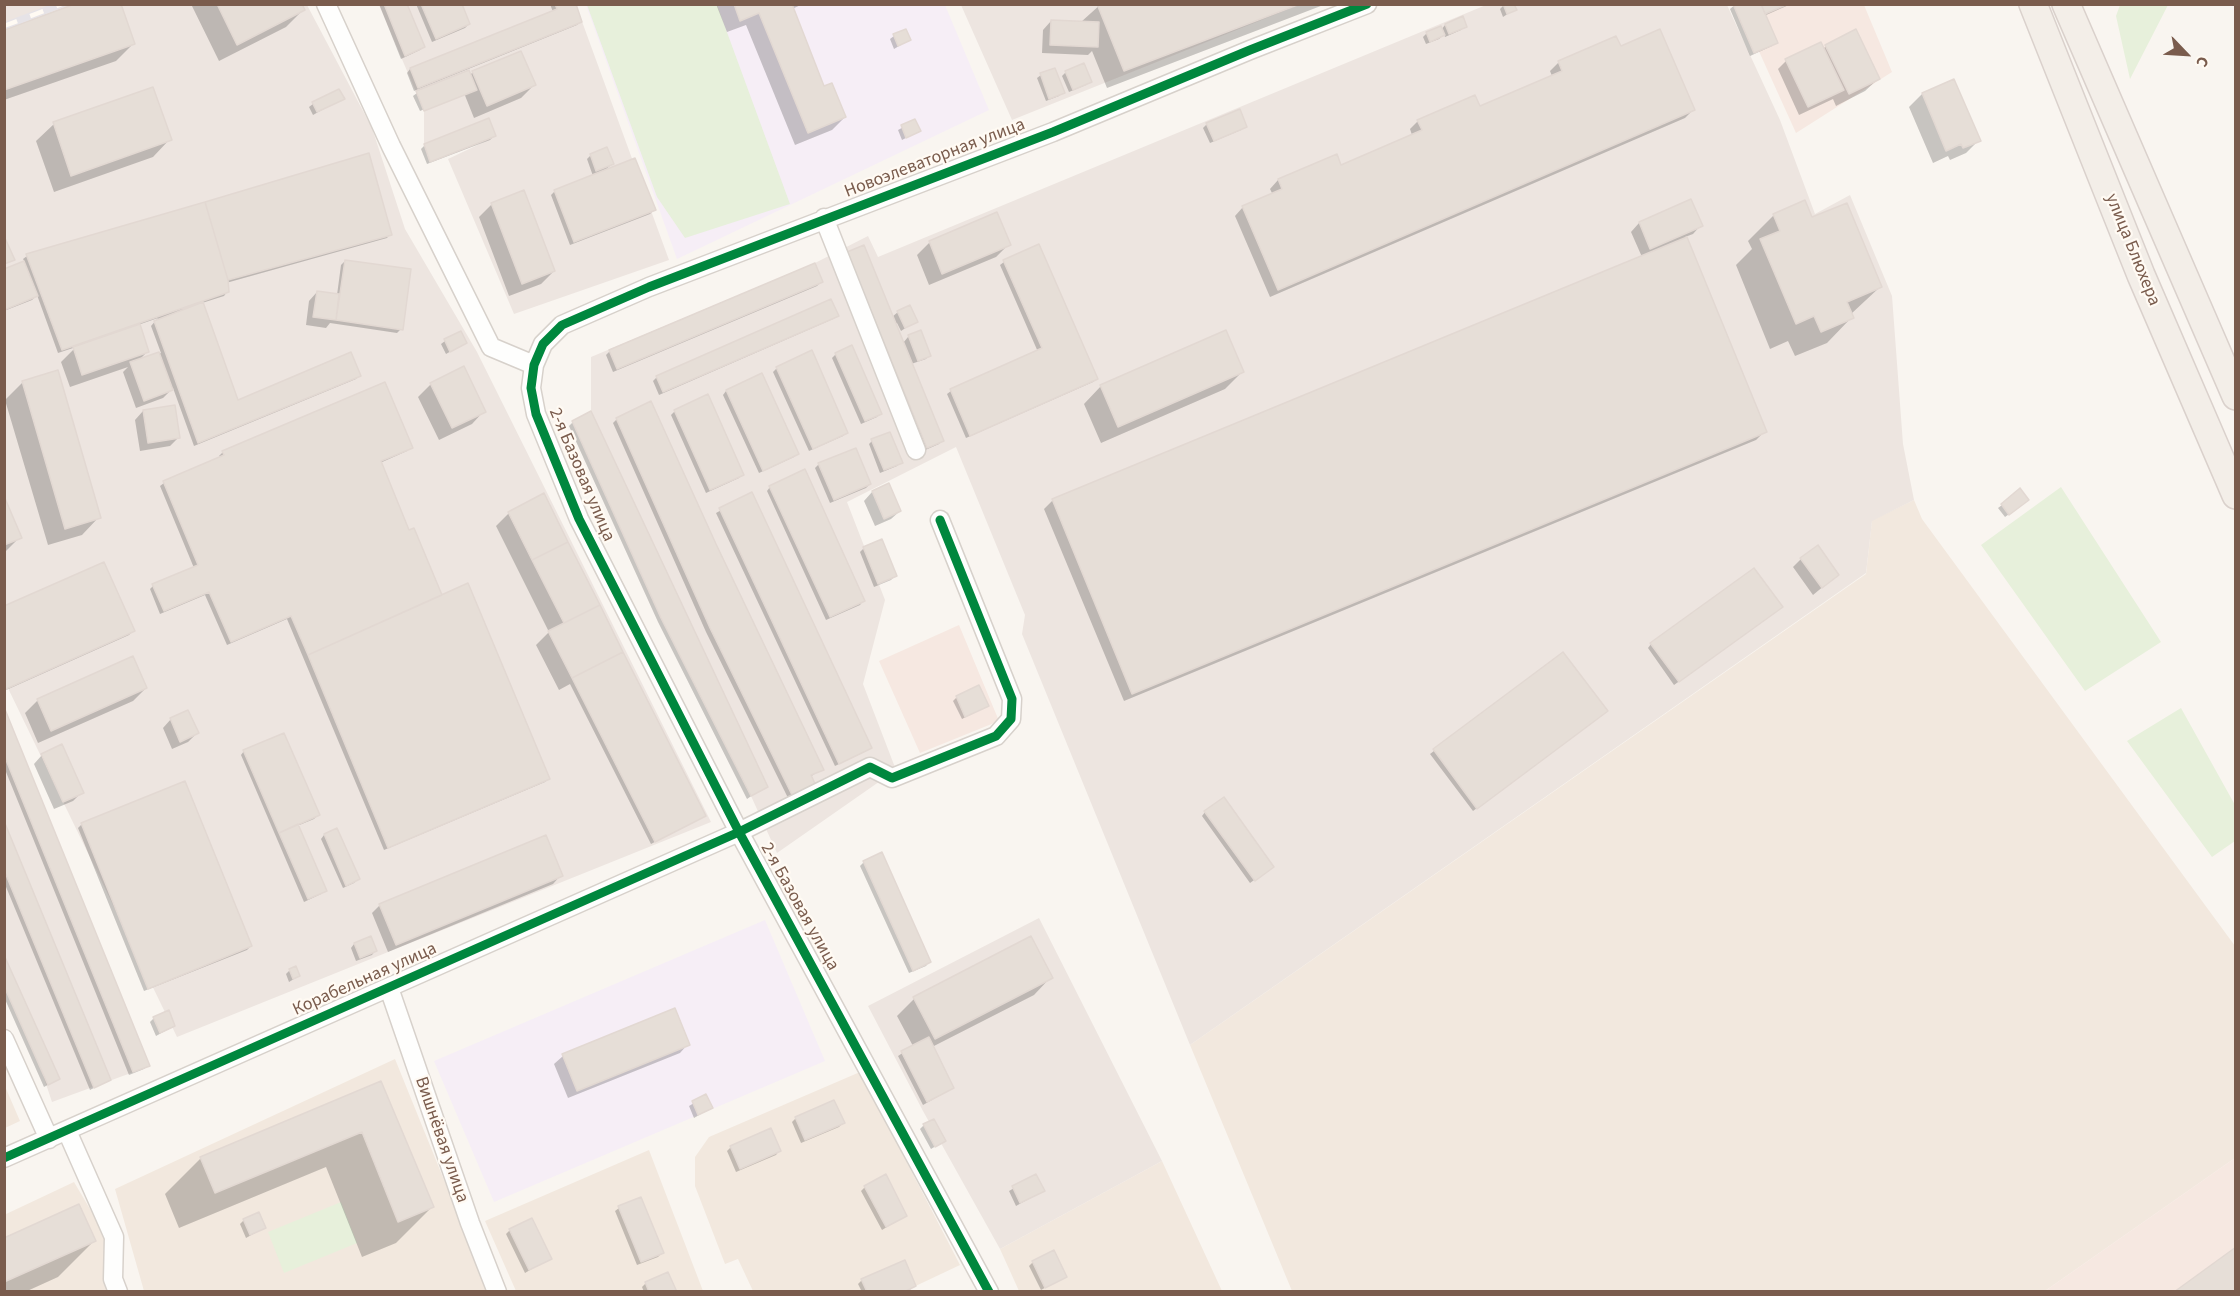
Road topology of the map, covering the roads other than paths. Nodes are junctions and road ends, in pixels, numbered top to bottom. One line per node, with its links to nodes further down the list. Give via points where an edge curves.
1 (326, 4): 6 (street, via 391,146 491,346)
2 (1367, 4): 5 (street, Новоэлеваторная улица, via 1053,132)
3 (2033, 4): 9 (main road, улица Блюхера, via 2141,275)
4 (2066, 4): 7 (main road, улица Блюхера)
5 (824, 218): 6 (street, Новоэлеваторная улица, via 562,325 543,344); 8 (street)
6 (534, 365): 11 (street, 2-я Базовая улица, via 531,388 536,414 579,519)
7 (2235, 396)
8 (916, 450)
9 (2235, 495)
10 (940, 520): 11 (street, Корабельная улица, via 1012,699 1011,718 996,736 892,778 870,767)
11 (739, 832): 12 (street, Корабельная улица); 19 (street, 2-я Базовая улица)
12 (389, 988): 14 (street, Корабельная улица); 18 (street, Вишнёвая улица)
13 (4, 1039): 15 (street)
14 (67, 1131): 15 (street, Корабельная улица); 17 (street, via 114,1237 113,1279)
15 (49, 1139): 16 (street, Корабельная улица)
16 (4, 1158)
17 (118, 1292)
18 (497, 1292)
19 (989, 1292)

